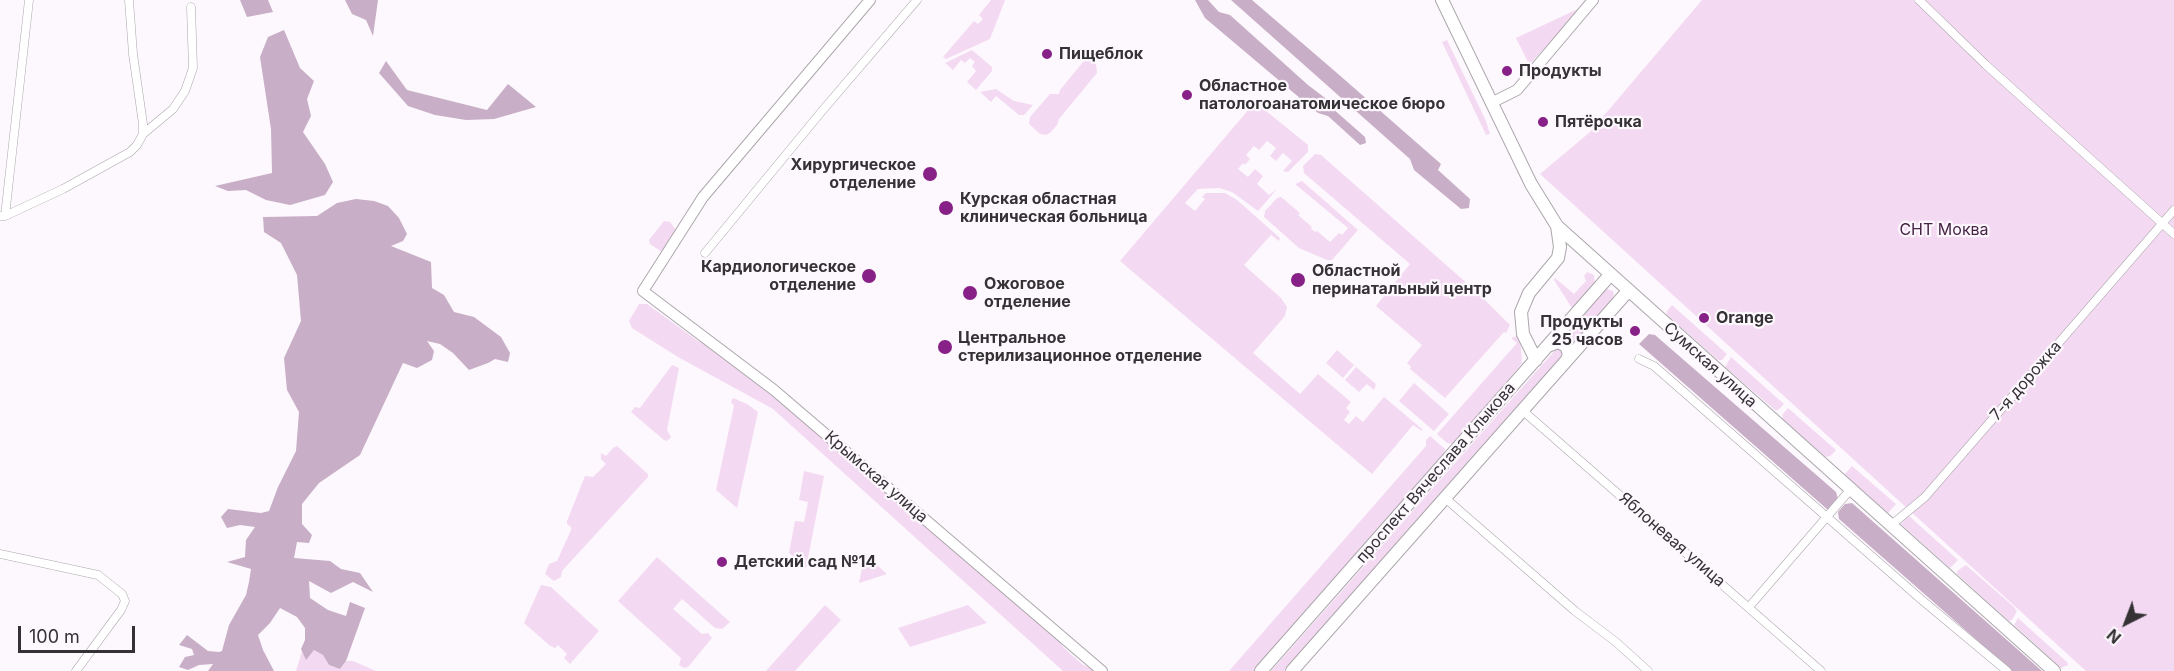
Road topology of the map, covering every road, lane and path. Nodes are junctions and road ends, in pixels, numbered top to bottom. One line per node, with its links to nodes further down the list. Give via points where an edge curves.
1 (29, 0): 12 (street)
2 (129, 0): 10 (street)
3 (870, 0): 31 (street, Крымская улица, via 703,197 643,291 774,390)
4 (917, 0): 16 (street)
5 (1442, 0): 9 (main road, Сумская улица)
6 (1593, 0): 9 (street, via 1517,90)
7 (1919, 0): 13 (street)
8 (191, 7): 10 (street, via 193,68 189,81 173,109)
9 (1491, 103): 14 (main road, Сумская улица)
10 (143, 134): 12 (street, via 130,152 63,189)
11 (2174, 210): 13 (street, 7-я дорожка)
12 (2, 216)
13 (2163, 223): 15 (street); 27 (street, 7-я дорожка, via 1926,497)
14 (1557, 226): 17 (main road, Сумская улица); 21 (main road, via 1558,258 1529,293 1521,312 1523,334)
15 (2174, 234)
16 (705, 253)
17 (1610, 275): 18 (main road, Сумская улица); 19 (main road, проспект Вячеслава Клыкова)
18 (1628, 291): 22 (main road, проспект Вячеслава Клыкова); 24 (main road, Сумская улица)
19 (1548, 346): 21 (main road, проспект Вячеслава Клыкова); 22 (main road, via 1558,342 1566,346)
20 (1640, 358): 26 (street)
21 (1536, 360): 32 (main road, проспект Вячеслава Клыкова)
22 (1567, 360): 23 (main road, проспект Вячеслава Клыкова)
23 (1522, 411): 25 (main road, проспект Вячеслава Клыкова); 29 (street, Яблоневая улица)
24 (1850, 490): 26 (street); 27 (main road, Сумская улица)
25 (1445, 498): 33 (main road, проспект Вячеслава Клыкова); 34 (street)
26 (1827, 516): 29 (street); 36 (street)
27 (1890, 526): 37 (main road, Сумская улица)
28 (0, 554): 30 (street, via 98,575 122,594 122,610)
29 (1749, 607): 35 (street, Яблоневая улица)
30 (76, 671)
31 (1102, 671)
32 (1262, 671)
33 (1292, 671)
34 (1648, 671)
35 (1821, 671)
36 (2007, 671)
37 (2054, 671)

